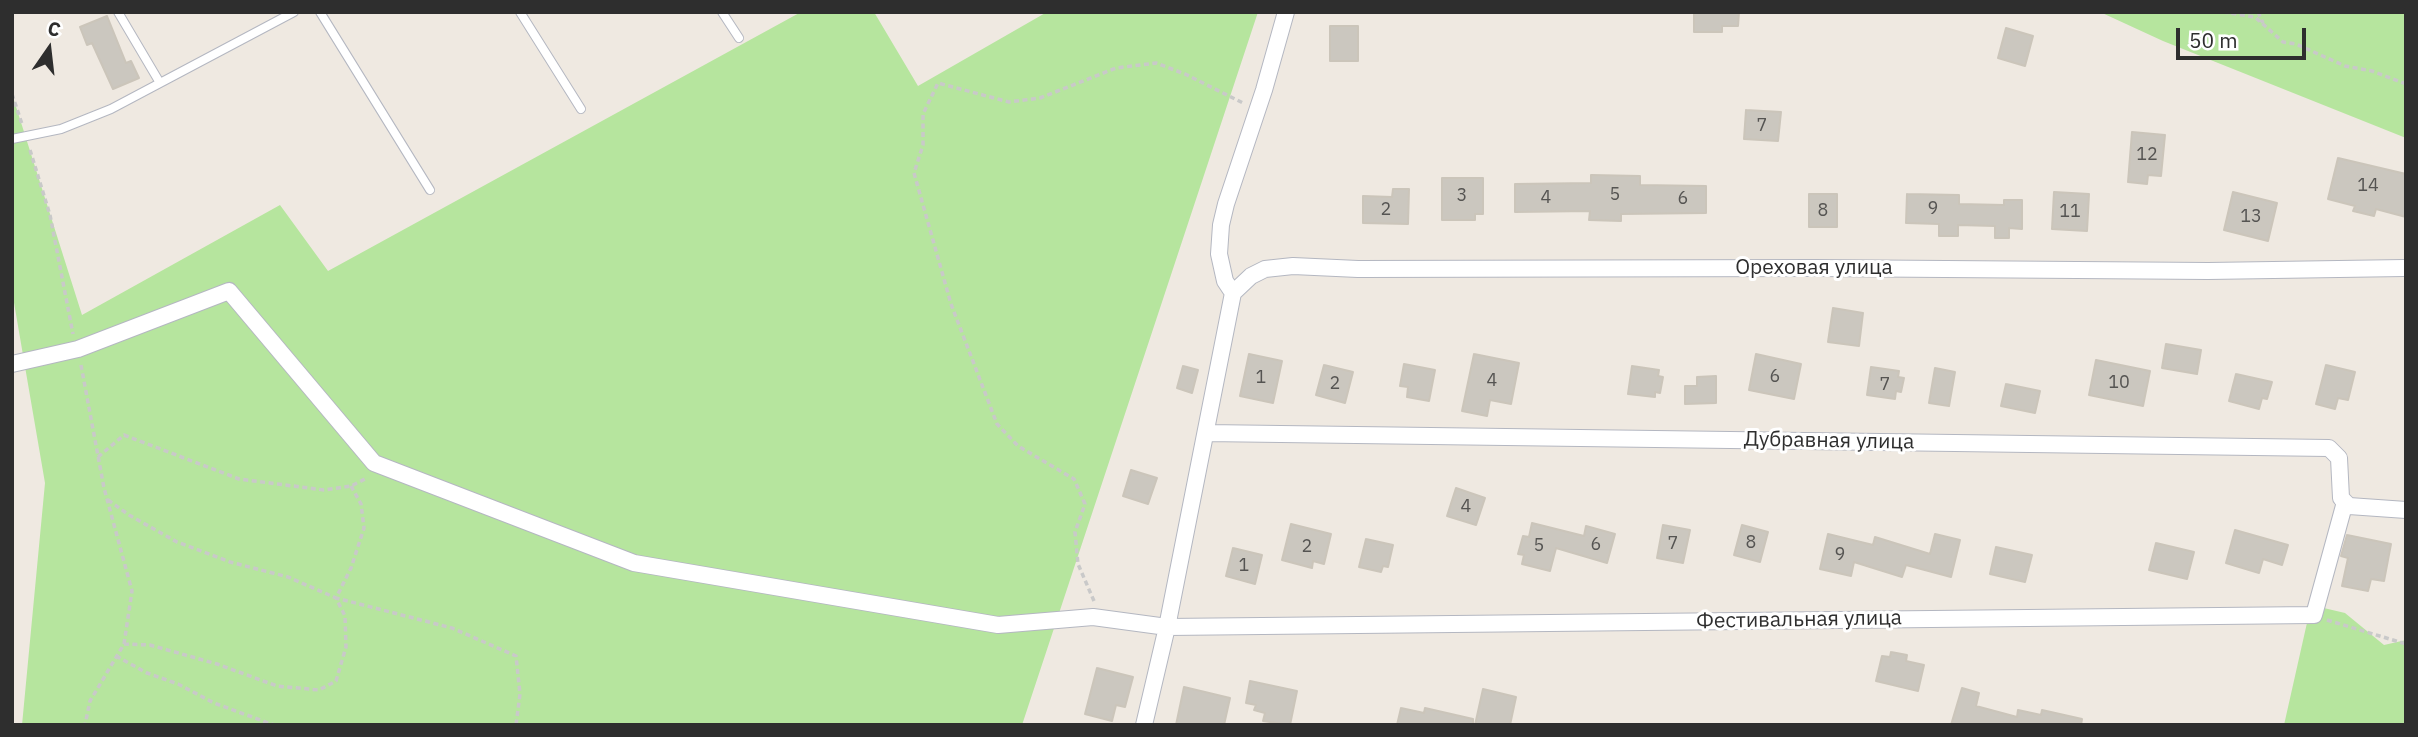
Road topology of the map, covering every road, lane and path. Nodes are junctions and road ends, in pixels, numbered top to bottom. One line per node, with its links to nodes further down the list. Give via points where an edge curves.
1 (118, 12): 11 (lane)
2 (294, 12): 11 (lane)
3 (320, 12): 19 (lane)
4 (520, 12): 14 (lane)
5 (722, 12): 10 (lane)
6 (1286, 12): 15 (street)
7 (2223, 12): 9 (path, via 2255,17)
8 (2258, 12): 9 (path)
9 (2263, 24): 12 (path, via 2283,42)
10 (739, 38)
11 (160, 83): 16 (lane, via 61,129)
12 (2406, 84)
13 (12, 93): 16 (path)
14 (581, 109)
15 (1258, 111): 21 (street, via 1221,225 1219,254); 33 (path, via 1156,63 1116,68 1040,98 1009,102 938,83 923,114 923,145 914,173 951,304 997,424 1018,446 1074,479 1085,503 1075,532 1078,564 1094,602)
16 (26, 136): 17 (lane)
17 (12, 139)
18 (30, 150): 22 (path, via 50,215)
19 (430, 190)
20 (2404, 268): 21 (street, Ореховая улица, via 1293,266 1258,272)
21 (1233, 293): 24 (street)
22 (78, 349): 23 (street); 25 (path); 26 (street, Фестивальная улица, via 229,291 374,463)
23 (12, 364)
24 (1206, 433): 29 (street, Дубравная улица, via 2329,448 2339,458); 34 (street)
25 (98, 457): 27 (path, via 124,435 239,480 324,490); 28 (path)
26 (386, 468): 27 (path); 33 (street, Фестивальная улица, via 634,563 998,625)
27 (351, 486): 31 (path, via 361,504 364,528)
28 (107, 500): 31 (path, via 177,542 288,577); 35 (path, via 132,591)
29 (2345, 502): 30 (street); 32 (street)
30 (2406, 510)
31 (335, 598): 35 (path, via 345,616 346,647 336,681 319,690 277,686 150,645); 40 (path, via 452,628 516,656 520,694)
32 (2314, 615): 34 (street, Фестивальная улица); 36 (path)
33 (1093, 617): 34 (street, Фестивальная улица)
34 (1167, 627): 41 (street)
35 (124, 644): 37 (path)
36 (2406, 644)
37 (116, 656): 38 (path, via 90,701); 39 (path, via 214,703)
38 (85, 725)
39 (274, 725)
40 (516, 725)
41 (1143, 725)

